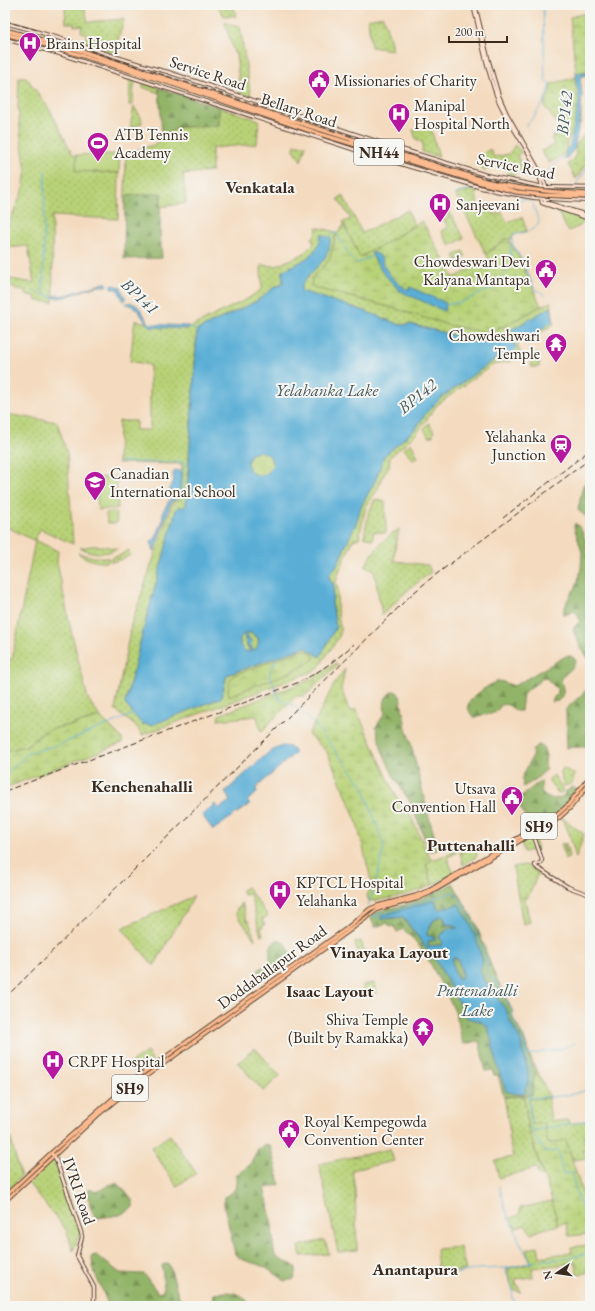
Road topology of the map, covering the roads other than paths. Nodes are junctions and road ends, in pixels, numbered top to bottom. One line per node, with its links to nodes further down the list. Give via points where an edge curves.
1 (474, 5): 7 (main road, via 499,96 512,125)
2 (5, 22): 8 (main road, Service Road)
3 (5, 30): 6 (highway, Bellary Road / NH44, via 76,49)
4 (5, 34): 6 (highway, Bellary Road / NH44)
5 (5, 39): 11 (main road, via 57,53 374,156)
6 (173, 82): 13 (highway, Bellary Road / NH44, bridge, via 485,181 537,191); 14 (highway, Bellary Road / NH44, bridge, via 320,134 482,183 517,192)
7 (539, 172): 9 (main road); 10 (main road)
8 (486, 175): 9 (main road, Service Road); 11 (main road, via 488,182)
9 (542, 186): 10 (main road, Service Road); 15 (main road)
10 (546, 186): 12 (main road, Service Road); 15 (main road)
11 (482, 188): 15 (main road)
12 (590, 188)
13 (590, 194)
14 (590, 197)
15 (543, 201): 16 (main road); 17 (main road); 18 (main road)
16 (590, 201)
17 (590, 216)
18 (590, 219)
19 (590, 776): 21 (main road, Doddaballapur Road / SH9)
20 (590, 782): 21 (main road, Doddaballapur Road / SH9)
21 (582, 791): 22 (main road, Doddaballapur Road / SH9, via 559,818); 24 (main road, Doddaballapur Road / SH9, via 557,815 440,885)
22 (533, 833): 23 (main road, via 542,860 536,867 568,887); 24 (main road, Doddaballapur Road / SH9, via 442,887)
23 (590, 896)
24 (410, 899): 25 (main road, Doddaballapur Road / SH9, via 378,909 359,921 139,1081)
25 (52, 1154): 26 (main road, Doddaballapur Road / SH9); 27 (main road, Doddaballapur Road / SH9); 28 (main road, IVRI Road, via 81,1232 77,1256 94,1287)
26 (5, 1196)
27 (5, 1201)
28 (94, 1306)

